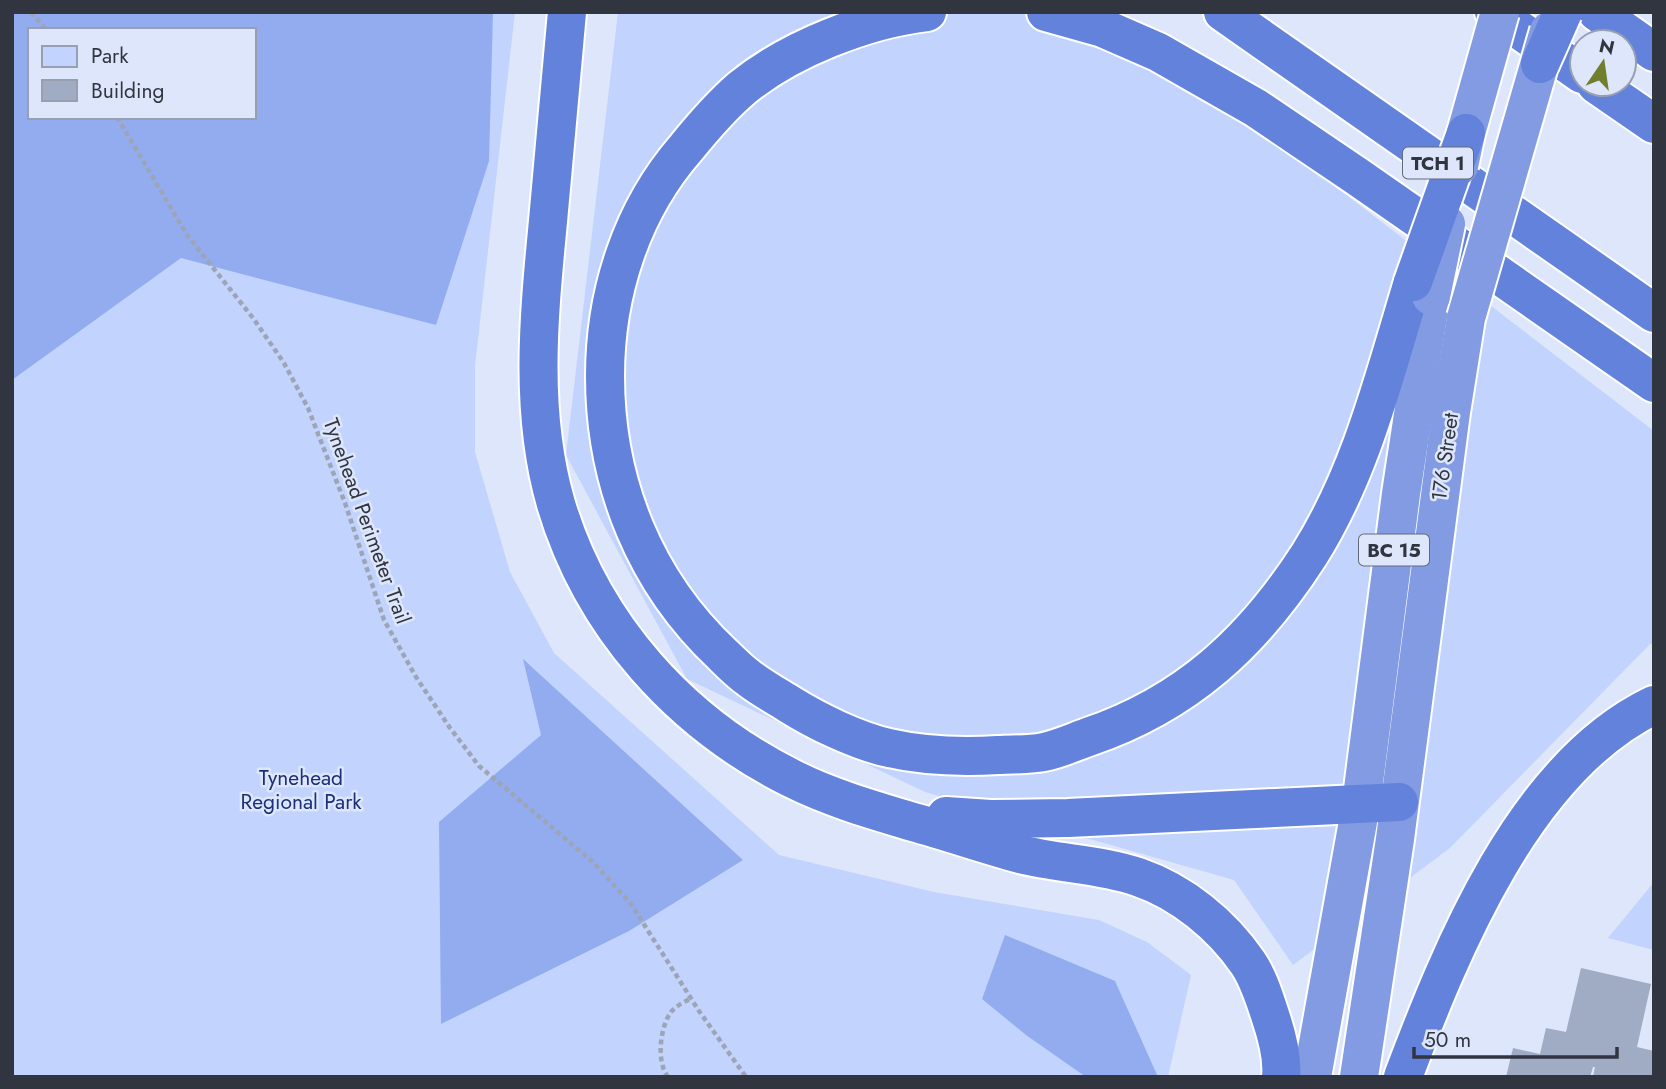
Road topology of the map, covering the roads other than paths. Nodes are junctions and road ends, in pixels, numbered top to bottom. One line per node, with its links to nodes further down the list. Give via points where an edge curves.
1 (567, 12): 21 (highway, via 537,347 546,458 556,504 576,557 597,601 626,643 678,702 733,745 794,780)
2 (927, 12): 15 (highway, via 860,28 779,63 743,88 711,119 673,163 641,215 615,282 605,340 605,418 618,482 647,559 696,630 747,678 815,720 887,748 965,757 1045,752 1160,707 1207,675 1244,640 1311,552 1349,479)
3 (1046, 12): 17 (highway, via 1103,28 1158,52 1256,108)
4 (1223, 12): 16 (highway, TCH 1)
5 (1494, 12): 12 (highway)
6 (1500, 12): 15 (highway, bridge)
7 (1554, 12): 11 (highway, 176 Street / BC 15, bridge)
8 (1563, 12): 11 (highway, bridge)
9 (1597, 12): 10 (highway)
10 (1654, 52)
11 (1540, 64): 19 (highway, 176 Street / BC 15, bridge, via 1466,318)
12 (1568, 64)
13 (1617, 98): 14 (highway)
14 (1654, 124)
15 (1422, 289): 20 (highway, 176 Street / BC 15, via 1403,482)
16 (1654, 313)
17 (1654, 383)
18 (1654, 705): 25 (highway, via 1586,752 1515,836 1460,937)
19 (1399, 802): 20 (highway); 24 (highway, 176 Street / BC 15)
20 (1361, 805): 21 (highway, via 990,820); 23 (highway, 176 Street / BC 15)
21 (874, 810): 22 (highway, via 1025,855 1139,877 1199,909 1250,966 1275,1029)
22 (1281, 1077)
23 (1312, 1077)
24 (1359, 1077)
25 (1403, 1077)

